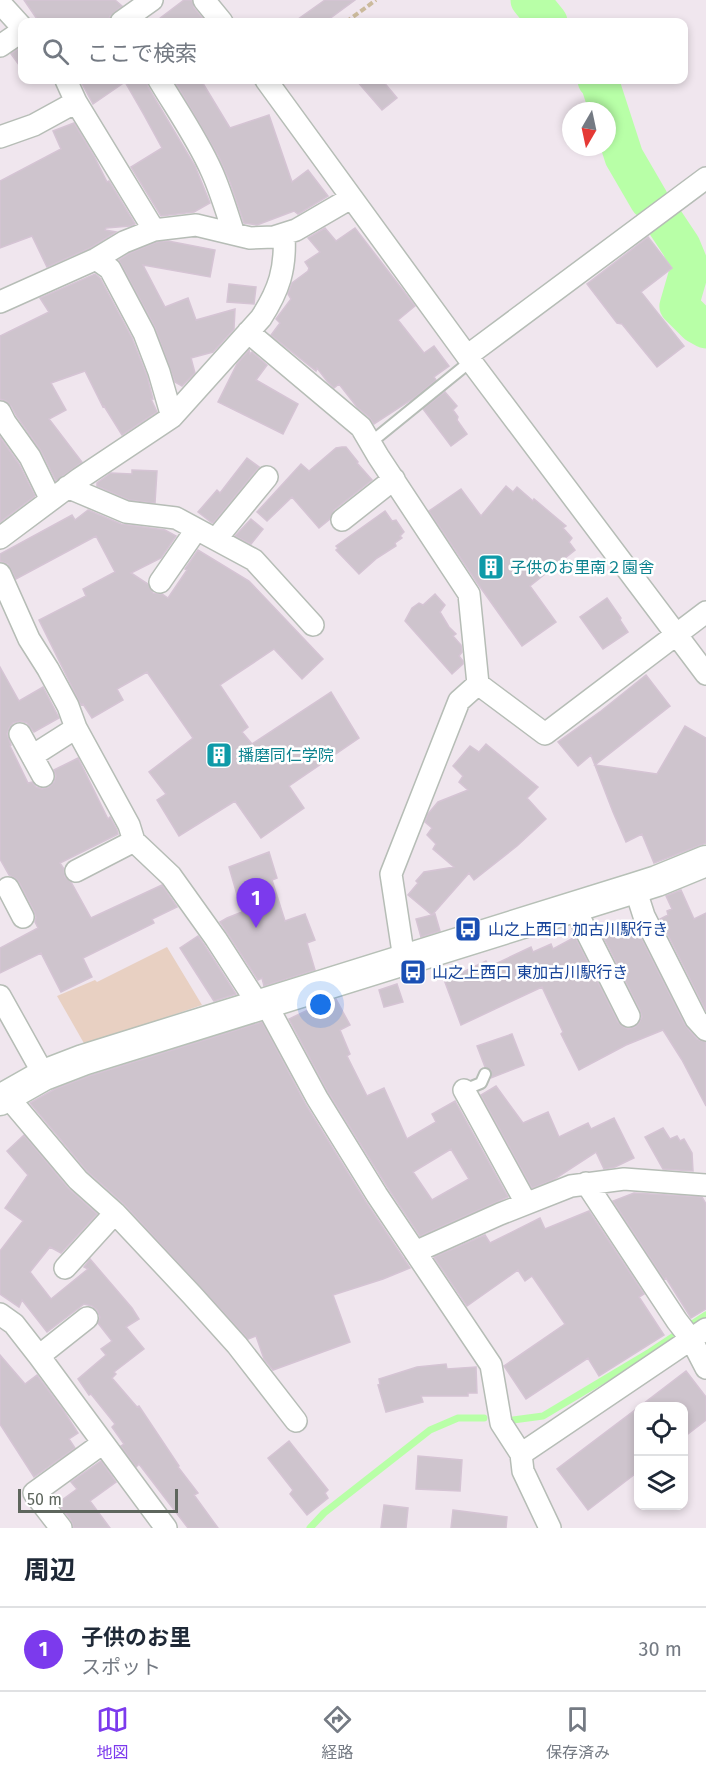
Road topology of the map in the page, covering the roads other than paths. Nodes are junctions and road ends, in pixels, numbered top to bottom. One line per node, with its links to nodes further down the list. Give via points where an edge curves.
1 (153, 0): 4 (street)
2 (204, 0): 5 (street)
3 (0, 3): 6 (street)
4 (128, 18)
5 (219, 18)
6 (18, 24)
7 (18, 32): 8 (street)
8 (0, 45)
9 (68, 84): 12 (street)
10 (161, 84): 17 (street, via 204,154)
11 (269, 84): 15 (street)
12 (76, 102): 13 (street, via 34,124); 16 (street)
13 (2, 133)
14 (706, 178): 22 (street)
15 (351, 198): 18 (street); 22 (street)
16 (154, 230): 17 (street, via 196,225); 19 (street)
17 (234, 234): 18 (street, via 249,238)
18 (284, 235): 21 (street, via 278,287 261,318)
19 (96, 259): 20 (street); 24 (street, via 110,269 144,333)
20 (0, 302)
21 (248, 332): 24 (street); 25 (street, via 361,427)
22 (469, 358): 25 (lane); 37 (street)
23 (0, 412): 28 (street)
24 (172, 417): 28 (street)
25 (370, 443): 27 (street)
26 (267, 477): 32 (street)
27 (394, 479): 29 (street); 39 (street, via 470,594)
28 (59, 493): 30 (street, via 126,512 176,518); 31 (street)
29 (342, 520)
30 (196, 530): 32 (street); 34 (street)
31 (0, 538)
32 (216, 539): 36 (street, via 254,560)
33 (0, 574): 40 (street)
34 (160, 582)
35 (706, 612): 37 (street)
36 (313, 625)
37 (677, 634): 38 (street); 39 (street, via 546,734)
38 (706, 674)
39 (478, 684): 49 (street, via 459,701 391,874)
40 (76, 728): 42 (street); 44 (street)
41 (20, 734): 42 (street)
42 (32, 756): 43 (street)
43 (43, 776)
44 (134, 841): 46 (street); 51 (street, via 171,876)
45 (706, 861): 47 (street)
46 (76, 871)
47 (635, 888): 48 (street); 53 (street, via 644,916 696,1019)
48 (574, 907): 49 (street); 52 (street)
49 (404, 959): 51 (street)
50 (0, 996): 55 (street)
51 (262, 1003): 55 (street); 62 (street)
52 (629, 1016)
53 (706, 1030)
54 (485, 1074): 56 (lane, via 481,1083)
55 (44, 1075): 57 (street)
56 (464, 1090): 60 (street)
57 (3, 1098): 61 (street, via 78,1180)
58 (586, 1184): 59 (street, via 624,1179); 60 (street); 66 (street, via 677,1321)
59 (706, 1185)
60 (526, 1203): 62 (street)
61 (115, 1213): 63 (street); 69 (street, via 192,1294)
62 (415, 1252): 71 (street, via 491,1365 501,1423)
63 (65, 1268)
64 (0, 1314): 67 (street, via 14,1324)
65 (87, 1318): 67 (street)
66 (699, 1334): 68 (street); 71 (street)
67 (39, 1356): 70 (street)
68 (706, 1368)
69 (296, 1421)
70 (104, 1443): 72 (street, via 34,1493); 73 (street)
71 (521, 1454): 74 (street, via 523,1471)
72 (61, 1528)
73 (166, 1528)
74 (550, 1528)

